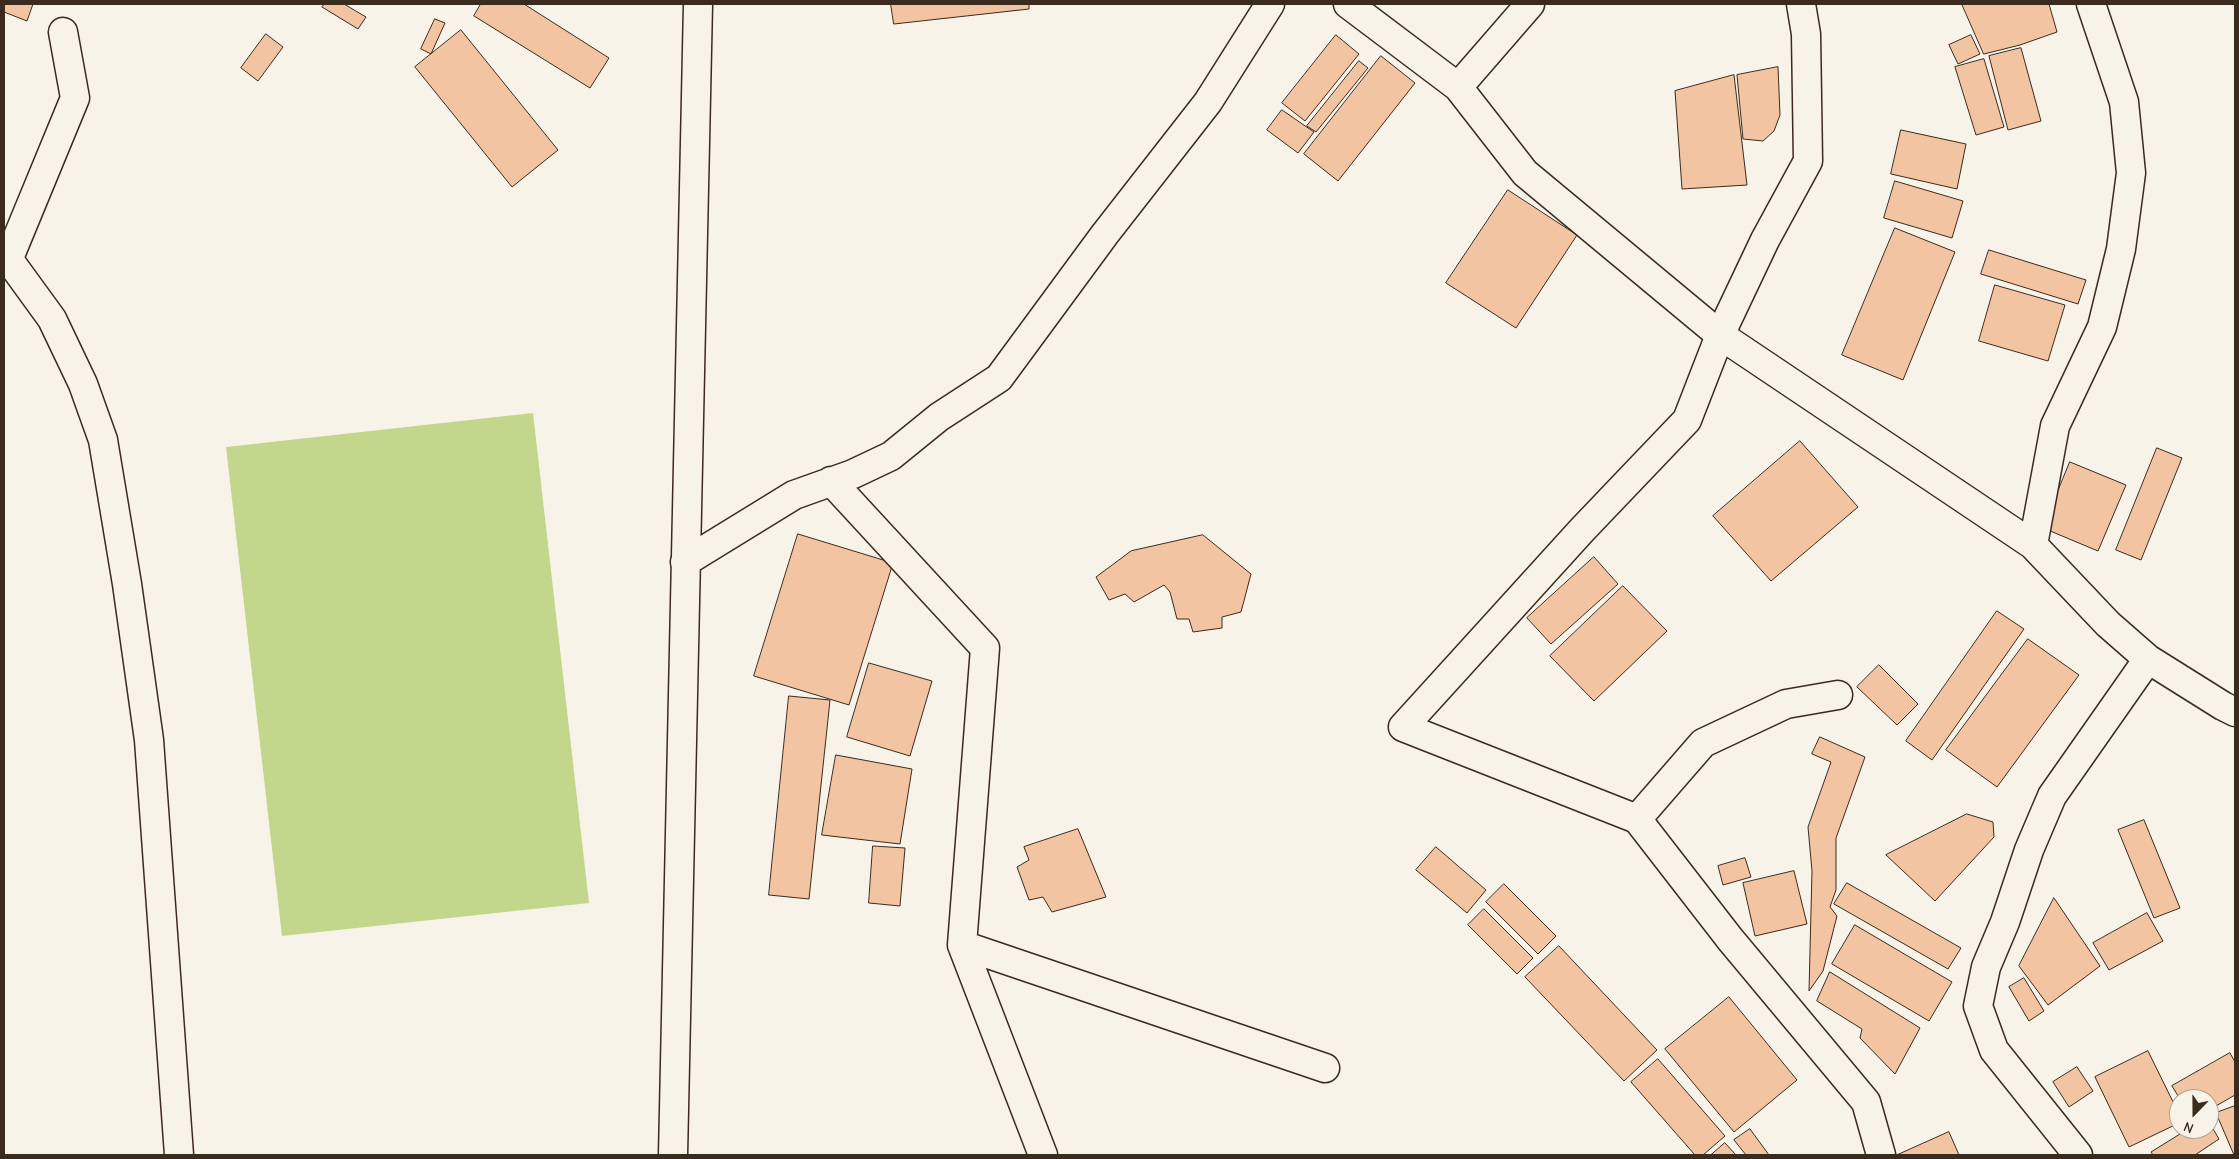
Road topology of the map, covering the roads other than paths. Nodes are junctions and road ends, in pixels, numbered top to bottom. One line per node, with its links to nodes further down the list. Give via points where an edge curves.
1 (698, 4): 13 (street)
2 (1270, 4): 11 (street, via 1208,102 998,378 939,417 891,456)
3 (1348, 4): 8 (street)
4 (1530, 4): 8 (street)
5 (1801, 4): 10 (street, via 1806,34 1808,161 1765,240)
6 (2091, 4): 12 (street, via 2124,102 2131,173 2121,249 2102,327 2055,426)
7 (64, 32): 9 (street, via 75,98)
8 (1458, 86): 10 (street, via 1525,173)
9 (7, 255): 20 (street, via 52,319 83,384 103,440 148,740)
10 (1720, 335): 12 (street); 17 (street, via 1687,420 1403,727)
11 (831, 481): 13 (street, via 794,494); 18 (street, via 985,648)
12 (2033, 545): 14 (street, via 2108,624)
13 (685, 562): 21 (street)
14 (2148, 659): 16 (street); 24 (street, via 2052,796 1986,967 1978,1006 1994,1050)
15 (1838, 695): 17 (street, via 1786,704 1703,743)
16 (2235, 712)
17 (1637, 819): 23 (street, via 1730,939 1866,1102)
18 (962, 945): 19 (street); 22 (street)
19 (1325, 1068)
20 (179, 1155)
21 (673, 1155)
22 (1043, 1155)
23 (1881, 1155)
24 (2078, 1155)

